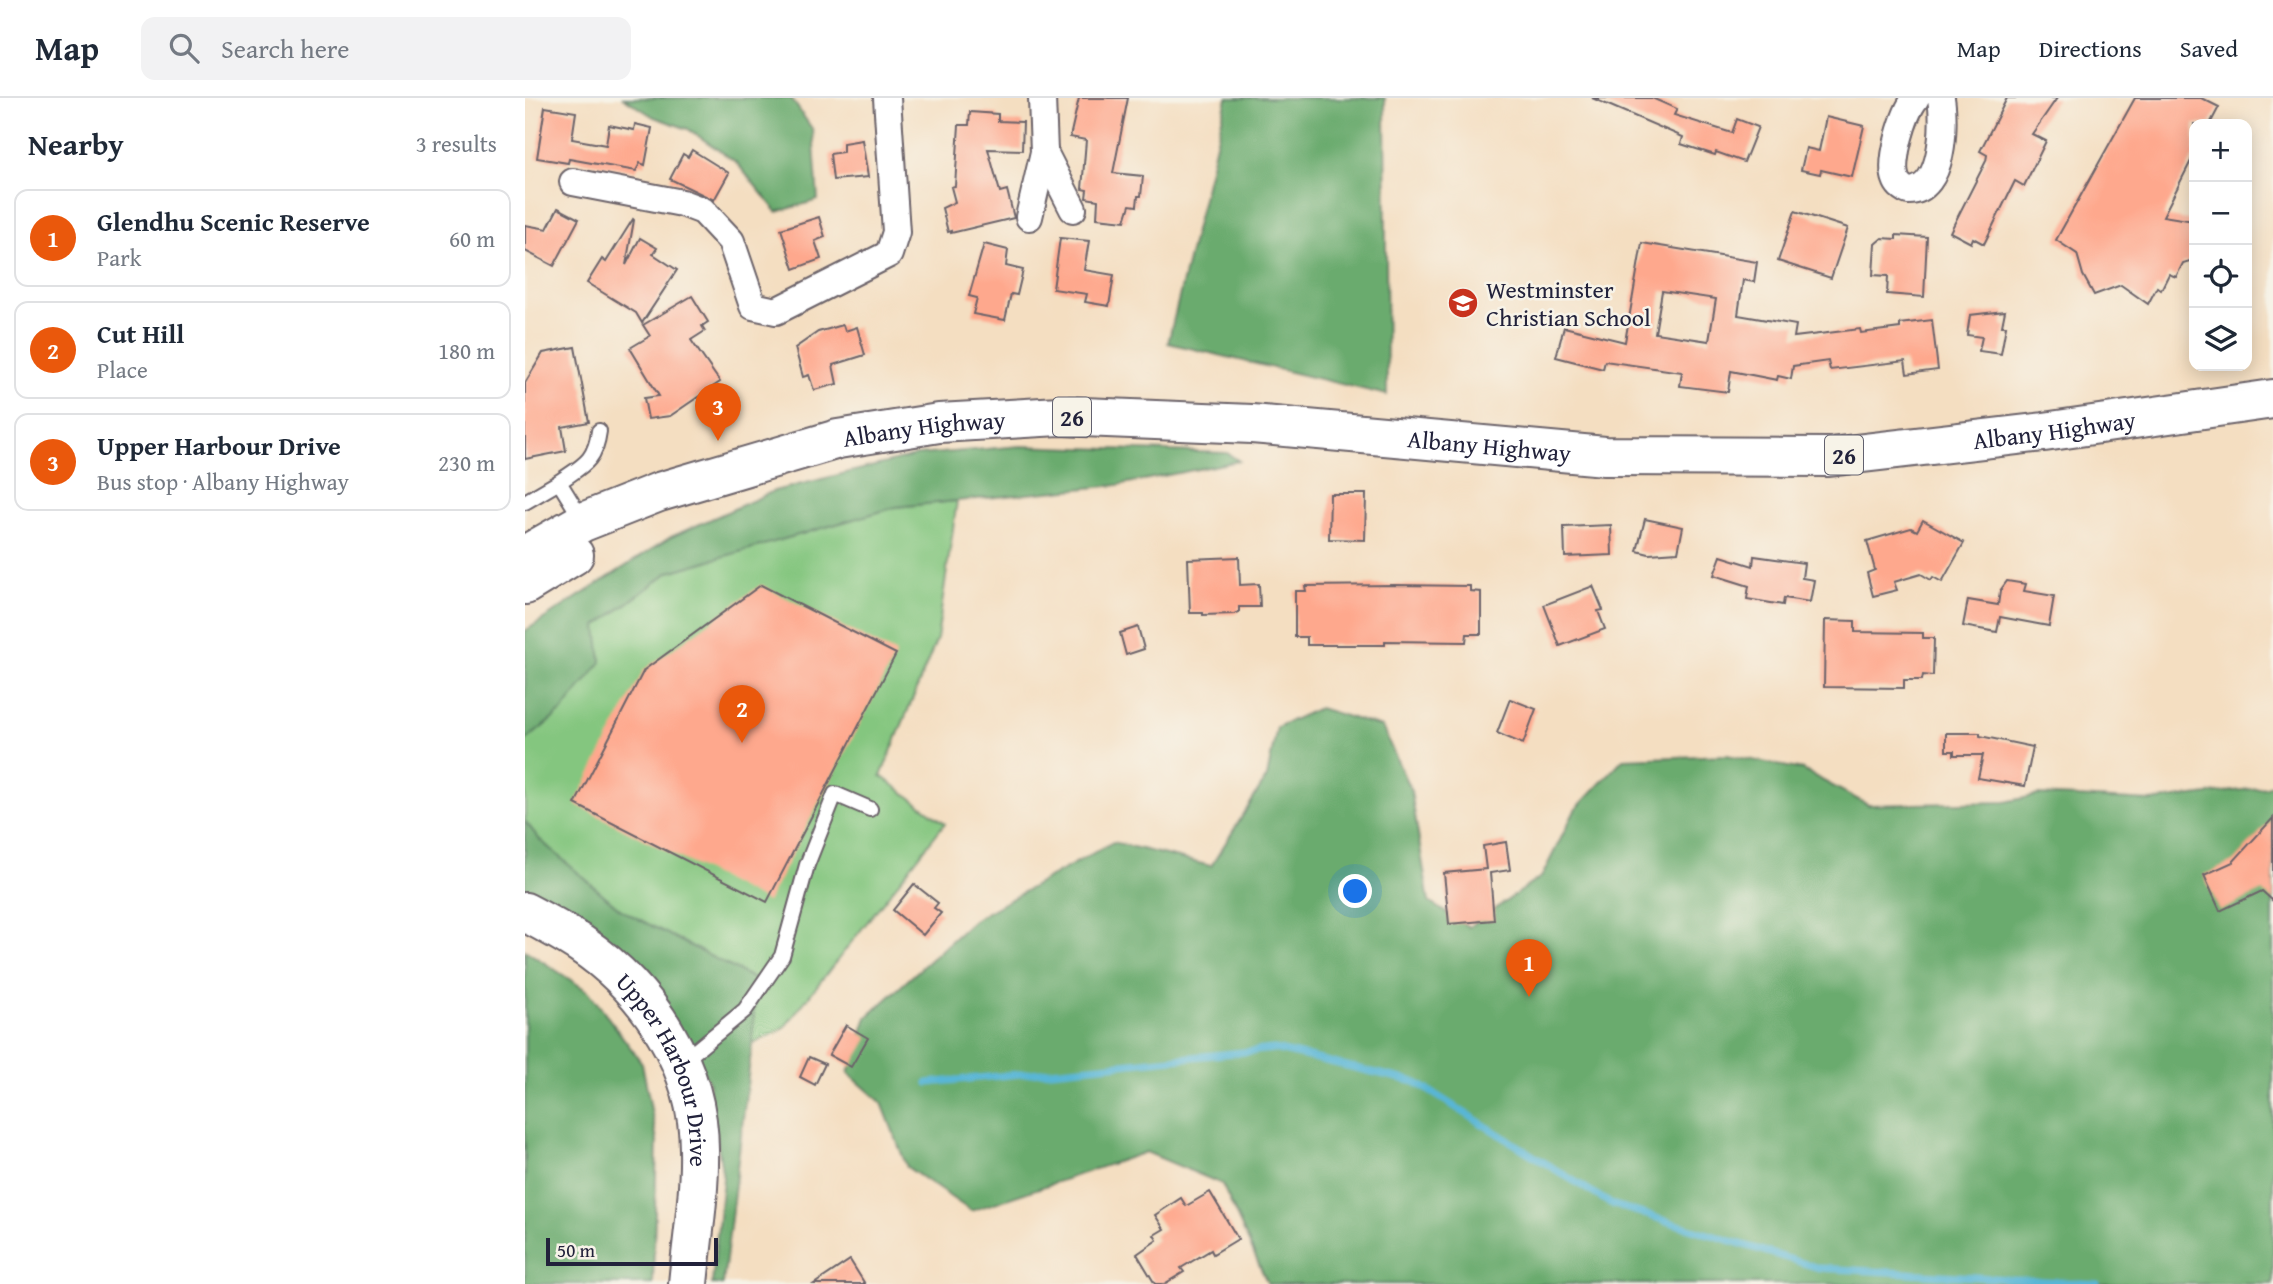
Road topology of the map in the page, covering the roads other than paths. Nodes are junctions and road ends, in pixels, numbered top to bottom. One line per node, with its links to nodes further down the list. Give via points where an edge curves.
1 (887, 98): 6 (street, via 896,232 889,254 776,311 753,306 731,241 703,211)
2 (1042, 98): 5 (street)
3 (1916, 98): 4 (street, via 1908,110 1894,165 1896,180 1908,191 1922,188 1934,170 1943,130)
4 (1941, 98)
5 (1044, 152): 7 (street); 8 (street)
6 (573, 182)
7 (1073, 209)
8 (1029, 217)
9 (2273, 399): 11 (main road, Albany Highway / 26, via 1829,457 1605,456 1252,424 1059,416 939,423 838,439)
10 (600, 431): 12 (lane, via 597,449 587,462)
11 (710, 478): 14 (main road, Albany Highway / 26); 16 (main road, Albany Highway / 26)
12 (559, 482): 13 (lane); 14 (lane)
13 (525, 502)
14 (583, 522): 15 (main road, Albany Highway / 26)
15 (525, 555)
16 (525, 585)
17 (870, 809): 19 (lane, via 835,794 807,865 782,956 745,1010)
18 (525, 912): 19 (main road, Upper Harbour Drive, via 580,944 625,980 659,1021)
19 (681, 1063): 20 (main road, Upper Harbour Drive, via 694,1102 699,1148)
20 (688, 1284)

